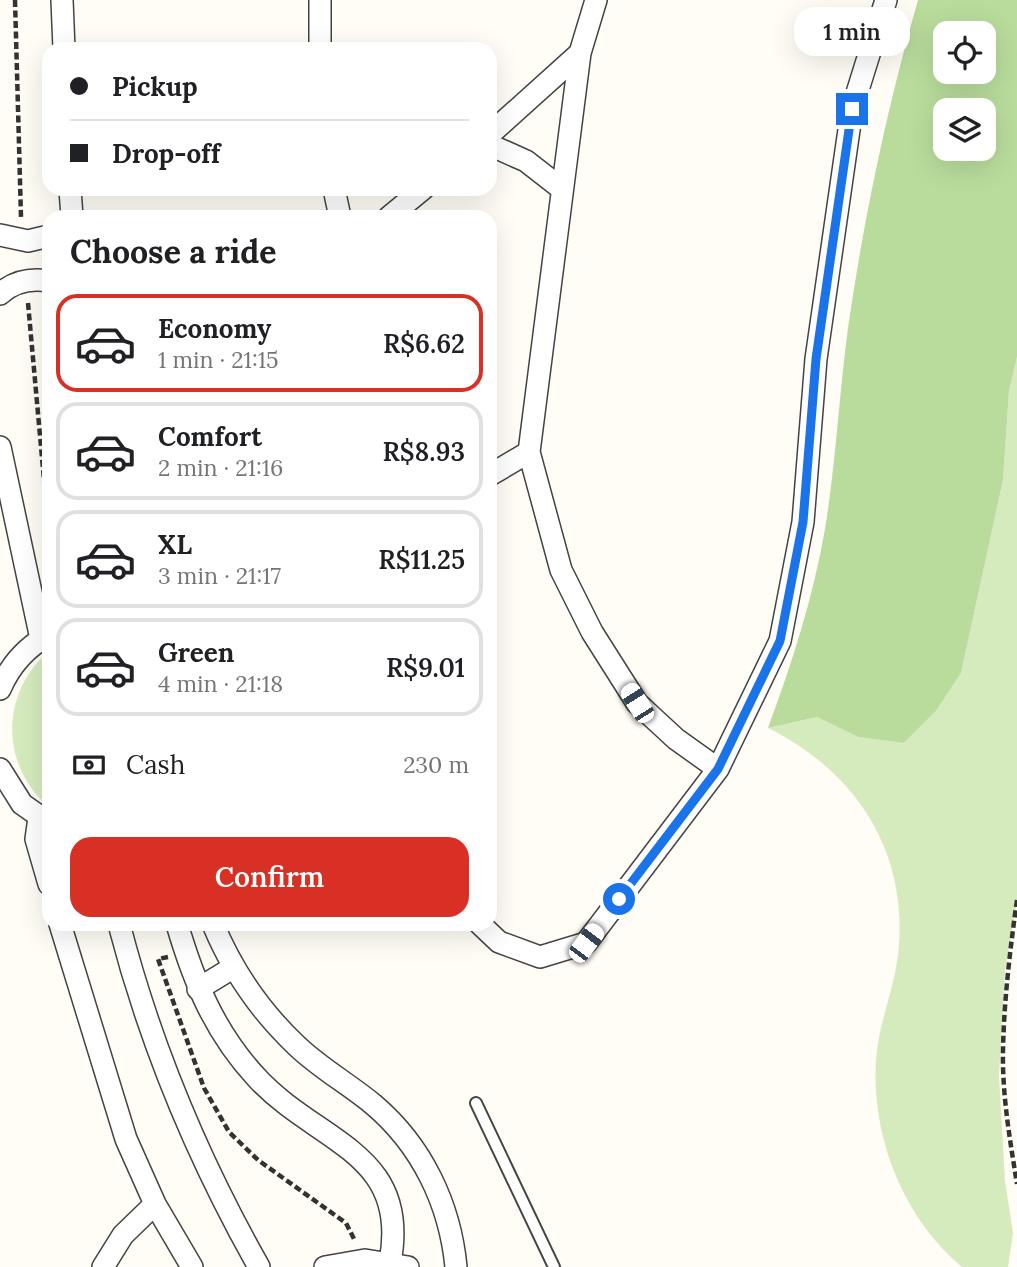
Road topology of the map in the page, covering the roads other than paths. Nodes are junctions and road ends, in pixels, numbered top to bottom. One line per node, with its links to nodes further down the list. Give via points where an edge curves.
1 (62, 0): 5 (street)
2 (320, 0): 6 (street)
3 (596, 0): 7 (street)
4 (886, 0): 24 (street, via 852,109 816,359 803,522 780,641)
5 (64, 42)
6 (320, 42)
7 (580, 53): 8 (street); 10 (street)
8 (497, 128)
9 (497, 148): 10 (street, via 526,161)
10 (562, 189): 18 (street)
11 (414, 196): 12 (street)
12 (398, 210)
13 (0, 235): 14 (street, via 28,241)
14 (42, 238)
15 (42, 281): 16 (street, via 26,280)
16 (0, 295)
17 (0, 447): 20 (street)
18 (529, 452): 19 (street); 24 (street, via 561,570 592,632 637,703)
19 (497, 471)
20 (42, 624)
21 (42, 640): 22 (street, via 11,668)
22 (0, 689)
23 (0, 769): 25 (street, via 22,804)
24 (718, 769): 32 (street, via 586,943 540,957 499,942)
25 (42, 819)
26 (42, 825): 27 (street, via 36,839)
27 (42, 860)
28 (62, 931): 36 (street, via 126,1139)
29 (121, 931): 40 (street, via 185,1119)
30 (179, 931): 34 (street)
31 (217, 931): 33 (street)
32 (487, 931)
33 (234, 967): 34 (street); 42 (street, via 296,1046 372,1104 408,1140 445,1211)
34 (198, 989): 37 (street, via 222,1033 258,1079 300,1118 350,1148 376,1174 390,1208)
35 (476, 1103): 43 (lane)
36 (155, 1204): 38 (street, via 123,1235); 39 (street)
37 (399, 1265): 41 (street, via 365,1260)
38 (103, 1267)
39 (192, 1267)
40 (259, 1267)
41 (325, 1267)
42 (456, 1267)
43 (554, 1267)

